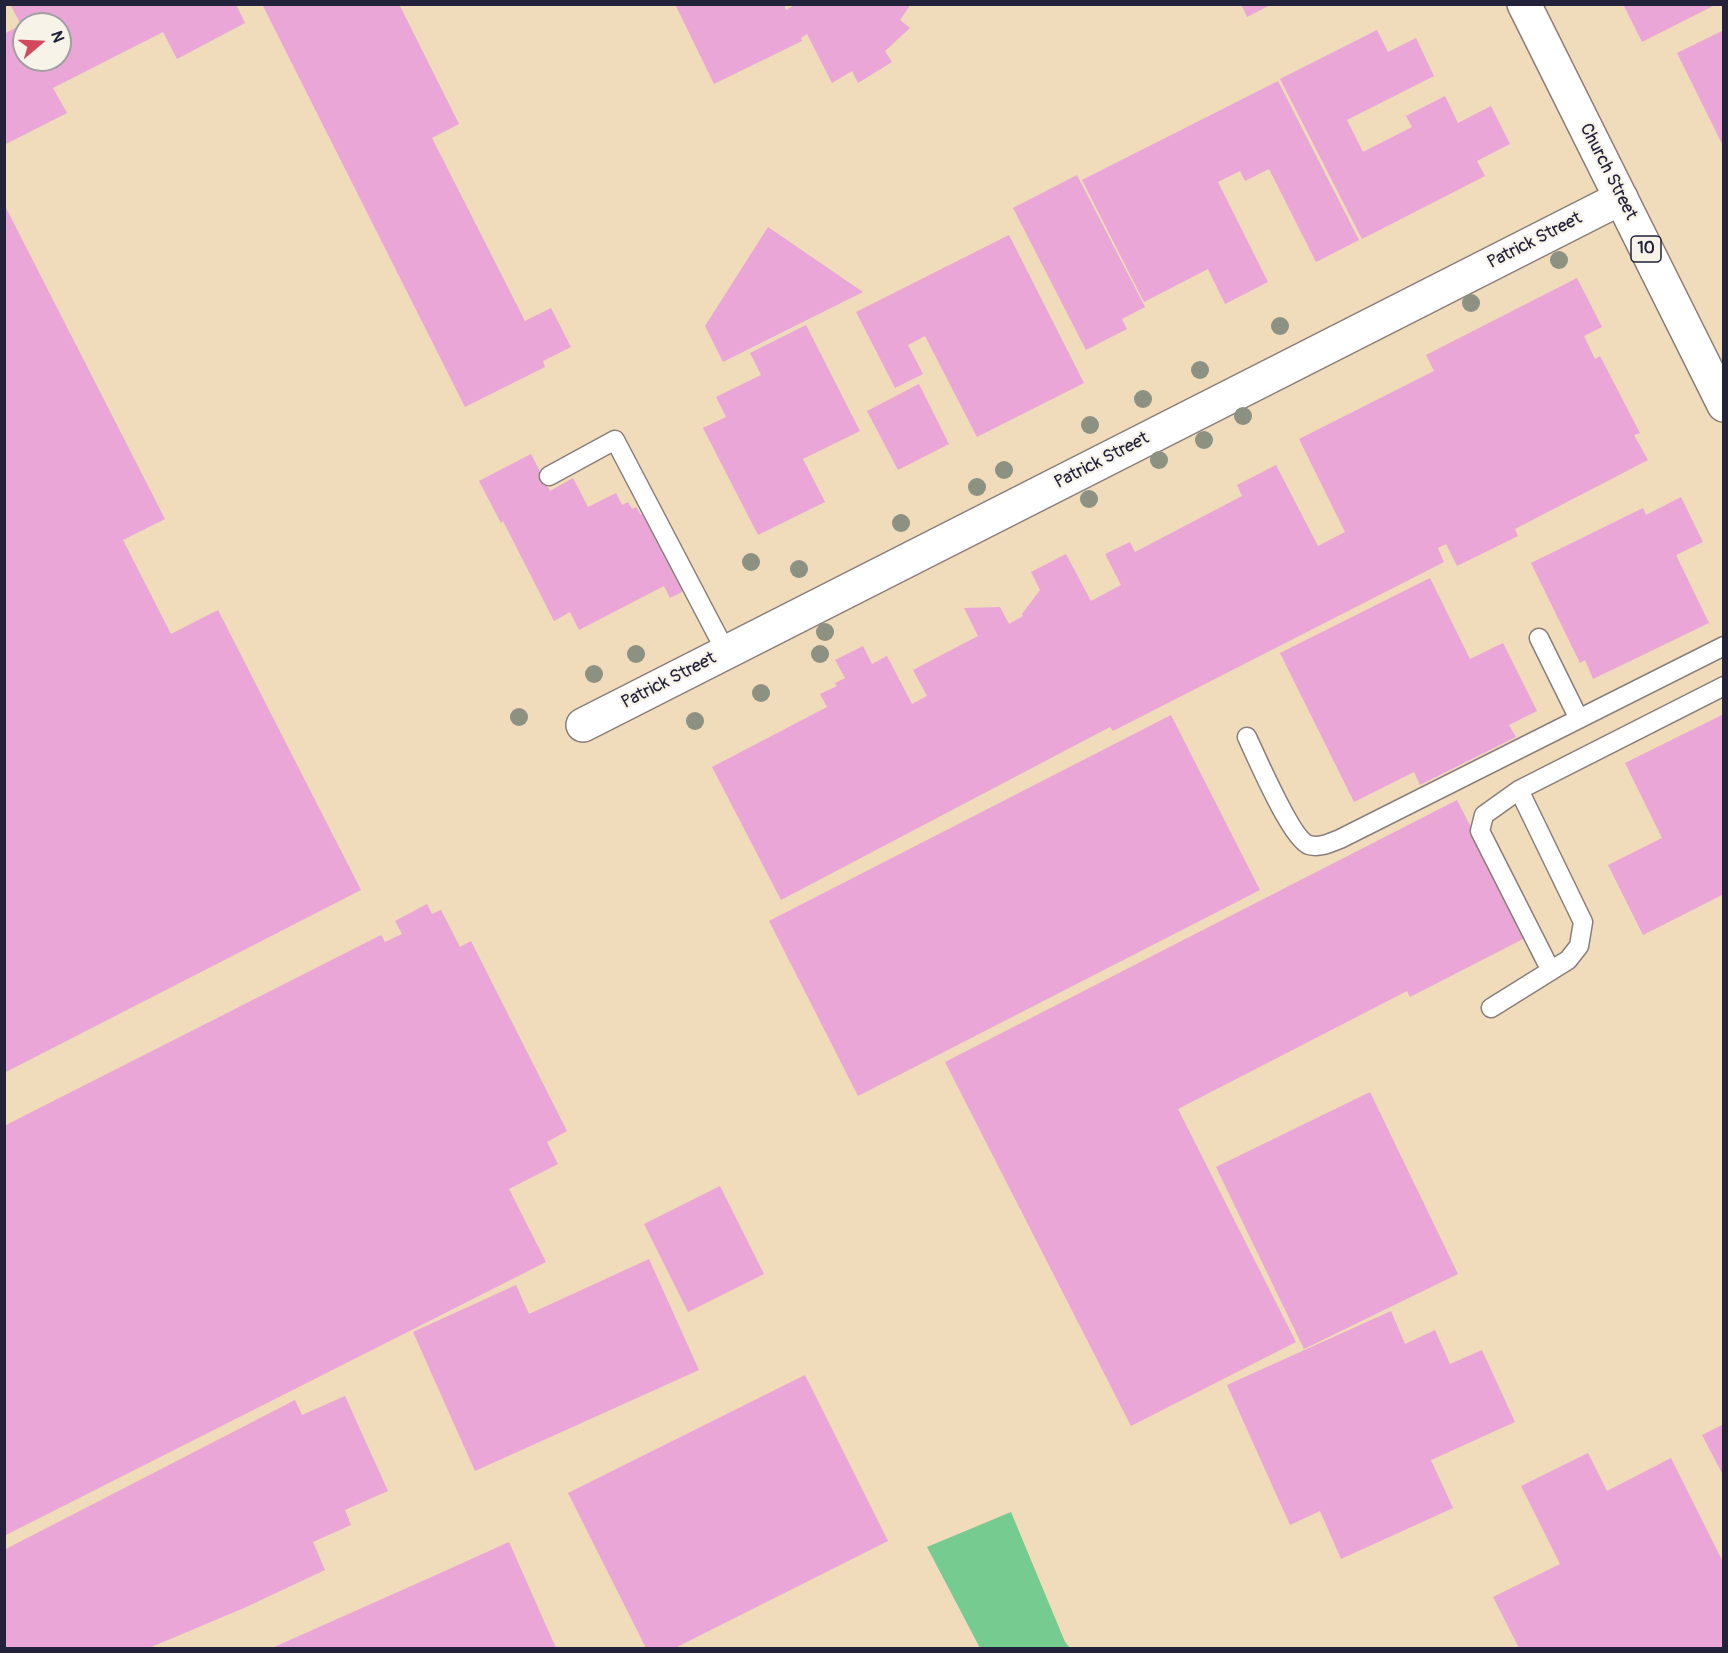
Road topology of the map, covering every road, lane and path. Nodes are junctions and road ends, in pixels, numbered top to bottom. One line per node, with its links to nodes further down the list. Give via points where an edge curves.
1 (1524, 4): 2 (street, Church Street / 10)
2 (1621, 198): 3 (street, Church Street / 10); 7 (street, Patrick Street)
3 (1724, 405)
4 (549, 476): 7 (lane, via 615,440)
5 (1539, 638): 9 (lane)
6 (1724, 646): 9 (lane)
7 (726, 652): 10 (street, Patrick Street)
8 (1724, 686): 12 (lane)
9 (1579, 719): 11 (lane, via 1320,847 1306,844 1293,831)
10 (583, 725)
11 (1247, 737)
12 (1519, 790): 13 (lane, via 1583,922 1579,946 1568,960); 13 (lane, via 1484,815 1480,831)
13 (1551, 971): 14 (lane)
14 (1491, 1008)

